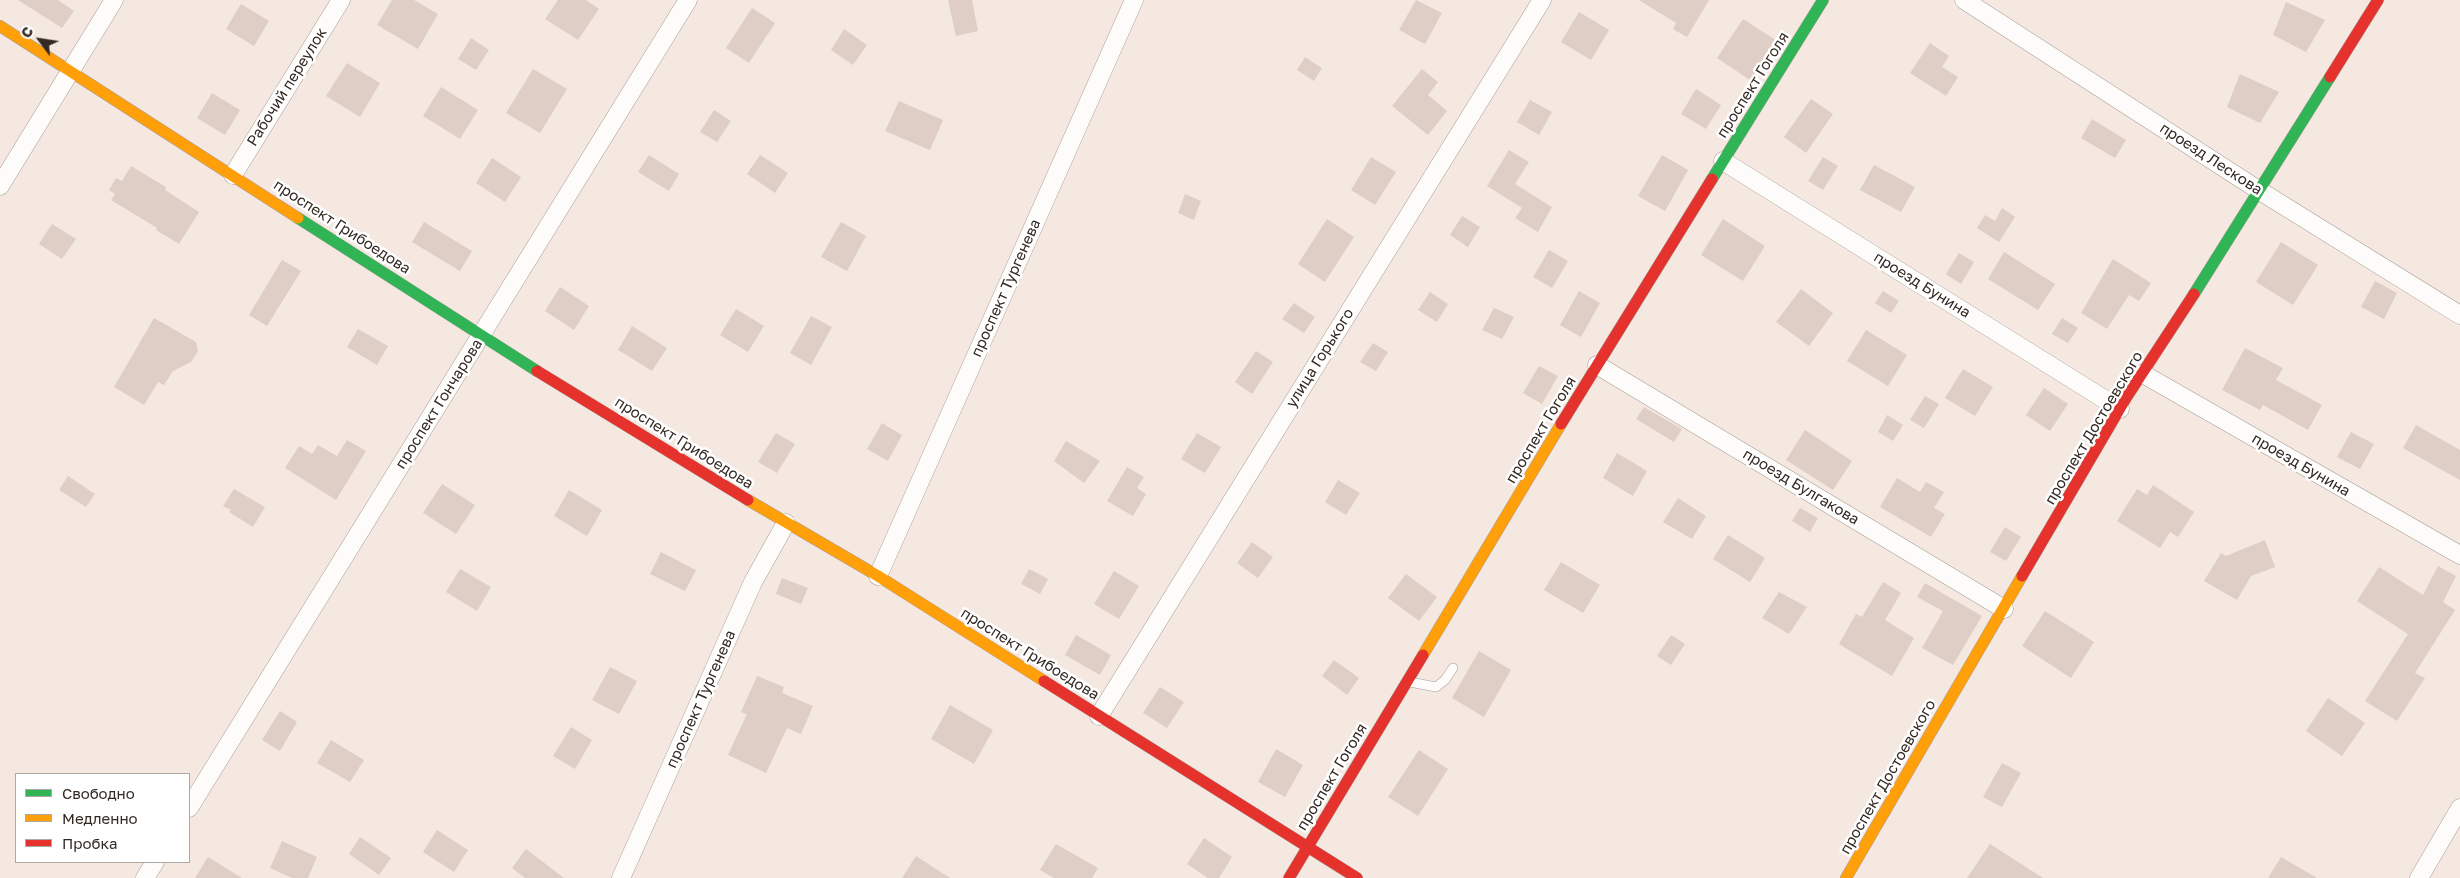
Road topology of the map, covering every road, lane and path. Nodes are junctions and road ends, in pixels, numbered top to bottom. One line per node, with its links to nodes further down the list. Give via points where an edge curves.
1 (114, 0): 10 (street)
2 (342, 0): 12 (street, Рабочий переулок)
3 (688, 0): 16 (street, проспект Гончарова)
4 (1134, 0): 22 (street, проспект Тургенева)
5 (1542, 0): 26 (street, улица Горького)
6 (1822, 0): 11 (street, проспект Гоголя)
7 (1964, 0): 14 (street, проезд Лескова)
8 (2378, 0): 14 (street, проспект Достоевского)
9 (0, 26): 10 (street, проспект Грибоедова)
10 (72, 70): 12 (street, проспект Грибоедова); 13 (street)
11 (1724, 160): 17 (street, проспект Гоголя); 19 (street, проезд Бунина)
12 (233, 175): 16 (street, проспект Грибоедова)
13 (0, 186)
14 (2260, 191): 15 (street, проезд Лескова); 18 (street, проспект Достоевского)
15 (2460, 315)
16 (481, 336): 20 (street, проспект Грибоедова); 27 (street, проспект Гончарова)
17 (1597, 366): 23 (street, проезд Булгакова); 25 (street, проспект Гоголя)
18 (2143, 374): 19 (street, проспект Достоевского); 21 (street, проезд Бунина)
19 (2120, 409): 23 (street, проспект Достоевского)
20 (786, 524): 22 (street, проспект Грибоедова); 32 (street, проспект Тургенева, via 754,582)
21 (2460, 555)
22 (878, 576): 26 (street, проспект Грибоедова)
23 (2004, 609): 35 (street, проспект Достоевского)
24 (1453, 668): 25 (lane, via 1436,687)
25 (1407, 682): 29 (street, проспект Гоголя)
26 (1099, 716): 29 (street, проспект Грибоедова)
27 (190, 806)
28 (2460, 808): 36 (street)
29 (1308, 847): 33 (street, проспект Гоголя); 34 (street, проспект Грибоедова)
30 (154, 863): 31 (street)
31 (145, 878)
32 (621, 878)
33 (1289, 878)
34 (1357, 878)
35 (1846, 878)
36 (2419, 878)

